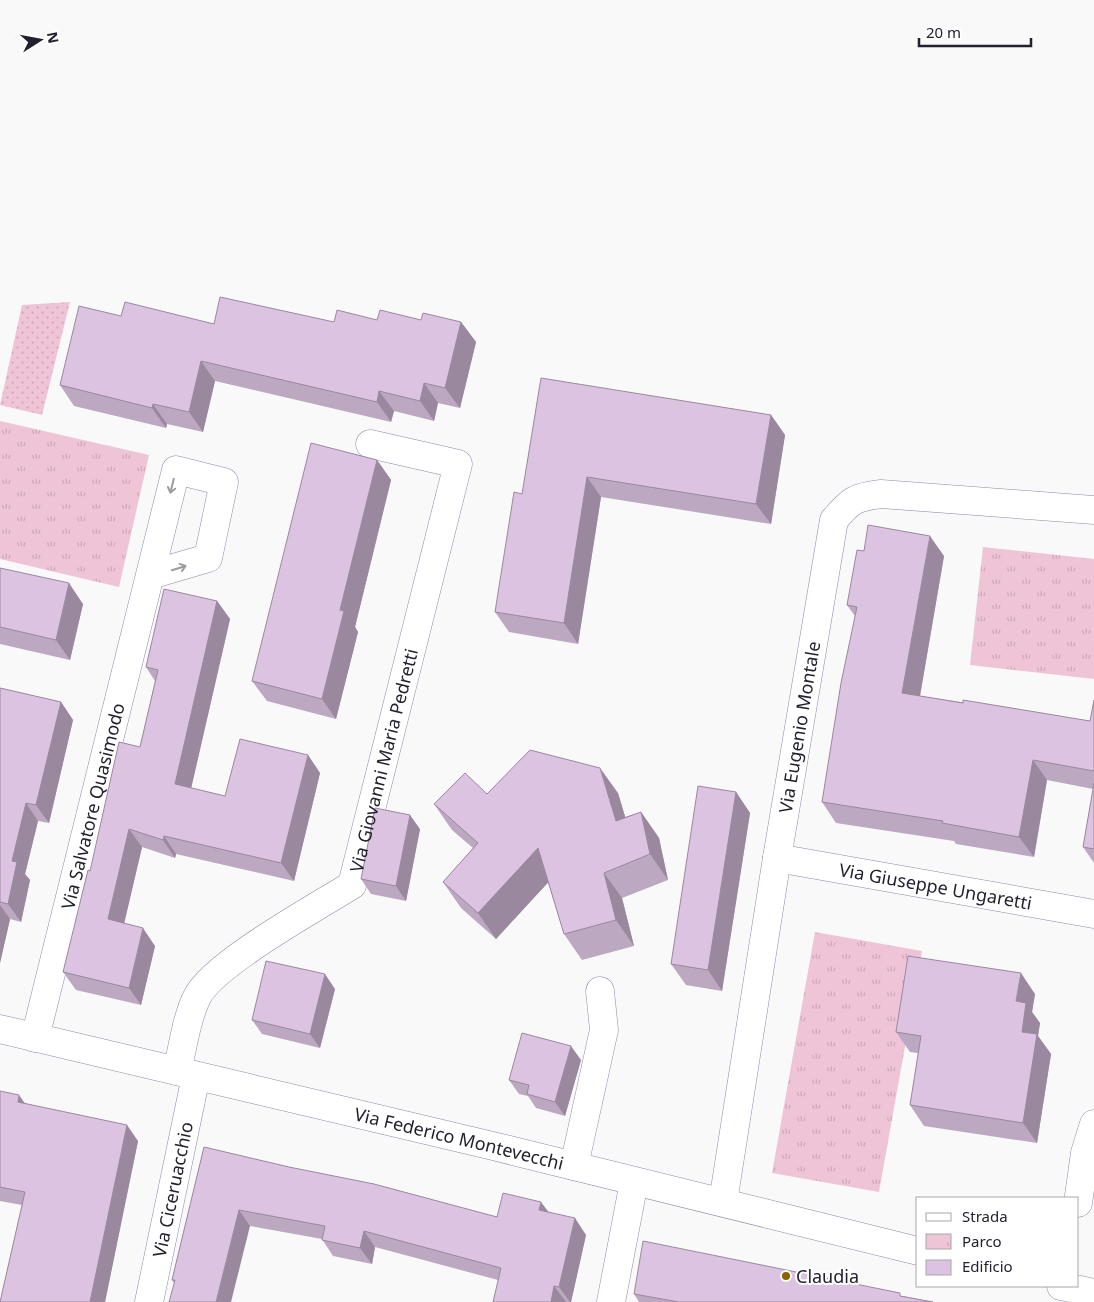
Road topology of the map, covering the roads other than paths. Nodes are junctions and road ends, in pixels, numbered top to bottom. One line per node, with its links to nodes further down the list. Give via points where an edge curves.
1 (370, 444): 9 (street, Via Giovanni Maria Pedretti, via 458,464 352,885 209,980 197,997)
2 (1094, 510): 4 (street, Via Eugenio Montale, via 881,494 860,496 847,505 834,520)
3 (150, 575): 8 (street, Via Salvatore Quasimodo)
4 (777, 858): 5 (street, Via Giuseppe Ungaretti); 16 (street, Via Eugenio Montale)
5 (1094, 914)
6 (600, 991): 12 (street, via 604,1030)
7 (0, 1029): 8 (street, Via Federico Montevecchi)
8 (35, 1038): 9 (street, Via Federico Montevecchi)
9 (187, 1073): 12 (street, Via Federico Montevecchi); 20 (street, Via Ciceruacchio)
10 (1094, 1124): 11 (street)
11 (1085, 1153): 14 (street); 15 (street)
12 (574, 1166): 13 (street, Via Federico Montevecchi)
13 (634, 1182): 16 (street, Via Federico Montevecchi); 21 (street)
14 (1060, 1197)
15 (1079, 1197)
16 (723, 1202): 17 (street, Via Federico Montevecchi)
17 (916, 1250)
18 (1068, 1287): 19 (street)
19 (1094, 1294)
20 (149, 1302)
21 (611, 1302)

